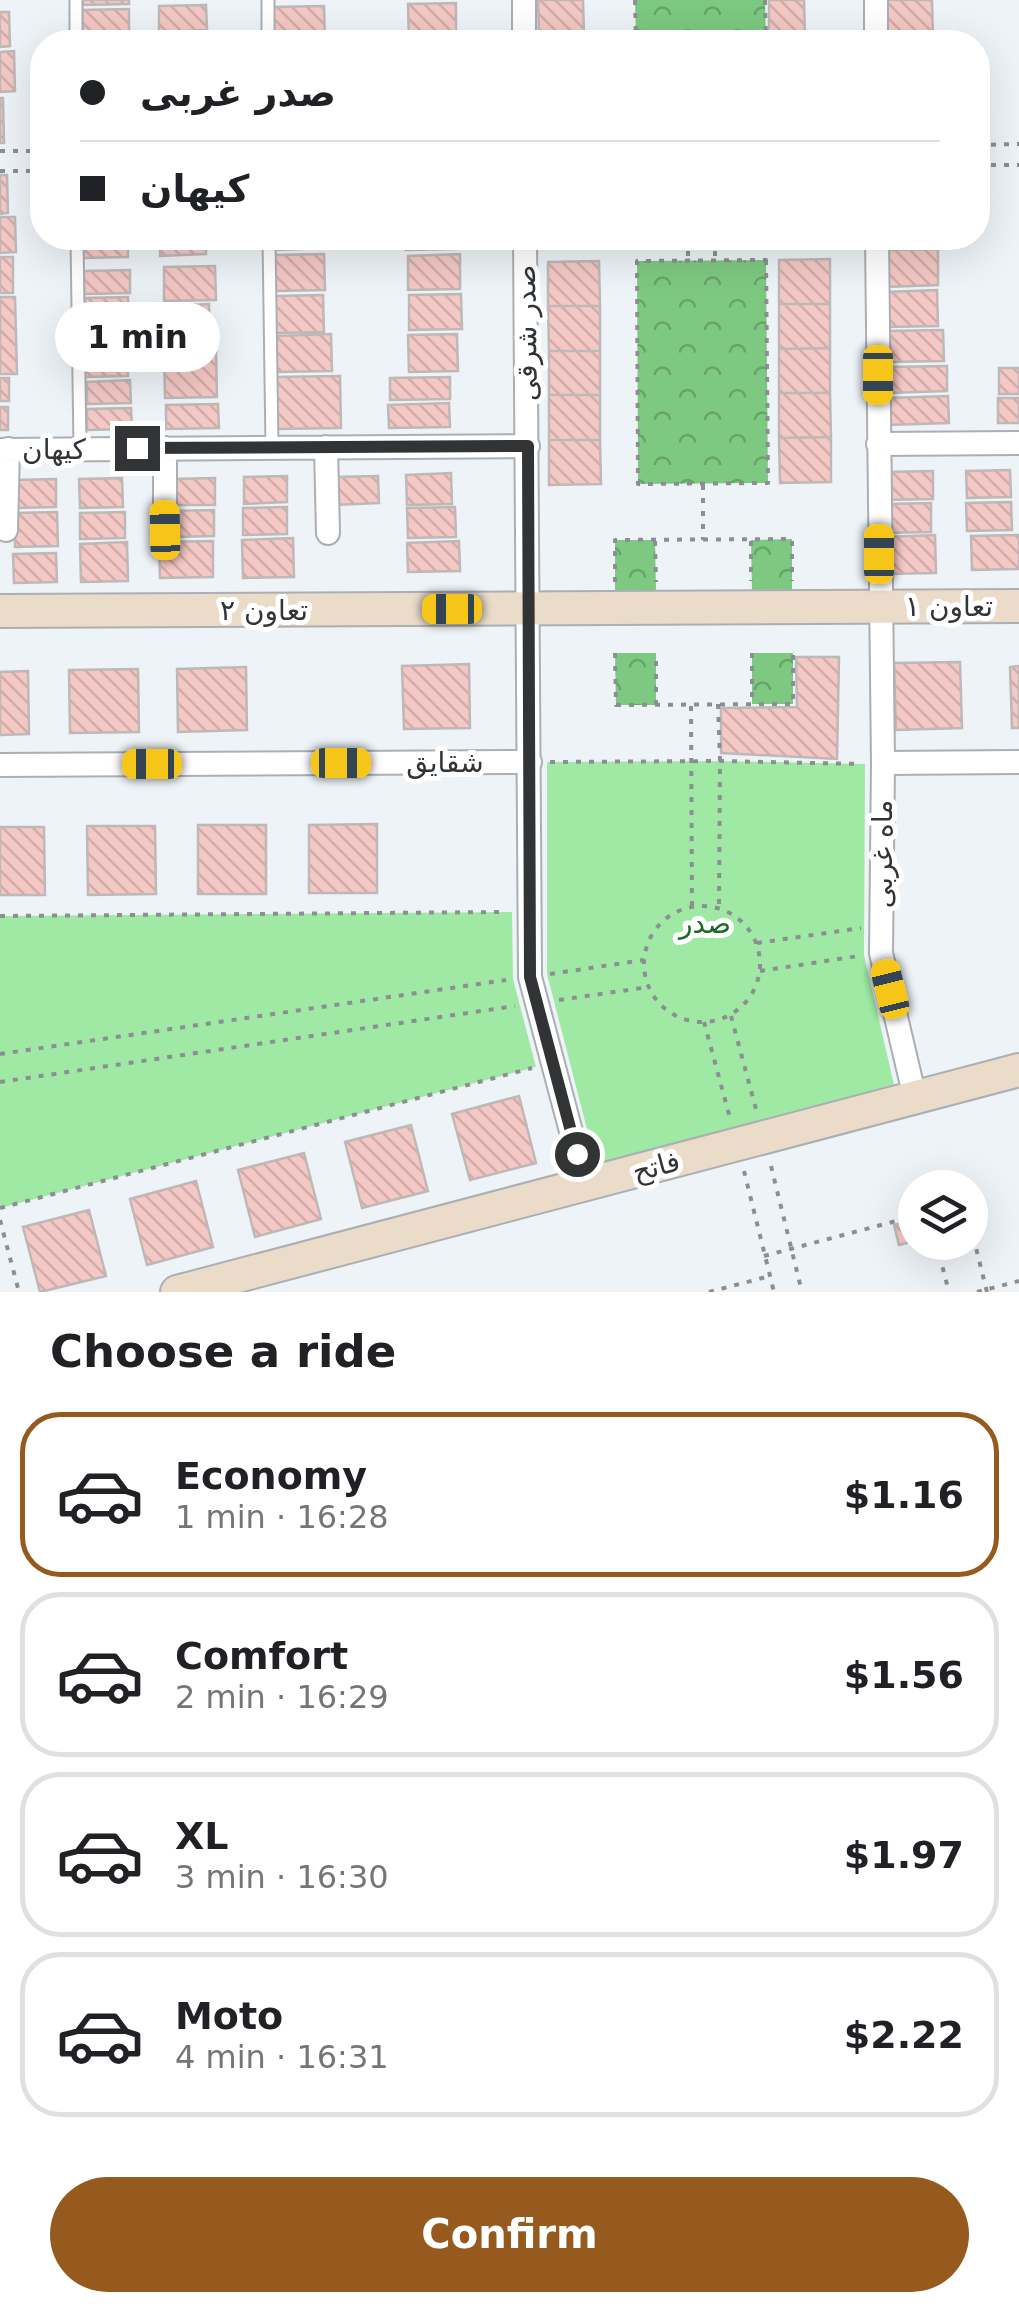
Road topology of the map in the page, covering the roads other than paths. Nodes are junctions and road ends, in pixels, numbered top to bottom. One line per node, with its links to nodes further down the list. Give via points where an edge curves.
1 (76, 0): 5 (lane)
2 (268, 0): 6 (lane)
3 (524, 0): 7 (street)
4 (876, 0): 8 (street)
5 (76, 30)
6 (268, 30)
7 (524, 30)
8 (876, 30)
9 (77, 250): 19 (lane)
10 (269, 250): 18 (lane)
11 (525, 250): 15 (street, صدر شرقی)
12 (877, 250): 14 (street, ماه غربی)
13 (1019, 443): 14 (street)
14 (878, 444): 24 (street, ماه غربی)
15 (528, 446): 16 (street, کیهان); 26 (street, صدر شرقی)
16 (326, 447): 18 (street, کیهان); 23 (street)
17 (165, 448): 18 (street, کیهان); 19 (street, کیهان); 22 (street)
18 (272, 448)
19 (80, 449): 20 (street, کیهان)
20 (4, 450): 21 (street)
21 (6, 530)
22 (165, 530)
23 (328, 533)
24 (879, 606): 25 (street, تعاون ۱); 26 (street, تعاون ۱); 30 (street, ماه غربی)
25 (1019, 606)
26 (528, 609): 27 (street, تعاون ۲); 28 (street, صدر شرقی)
27 (0, 612)
28 (539, 762): 31 (street, شقایق); 34 (street, صدر شرقی, via 530,977)
29 (1019, 762): 30 (street)
30 (874, 764): 33 (street, ماه غربی, via 881,953)
31 (0, 765)
32 (1019, 1070): 33 (street, فاتح)
33 (916, 1098): 34 (street, فاتح)
34 (585, 1184): 35 (street, فاتح)
35 (177, 1292)

